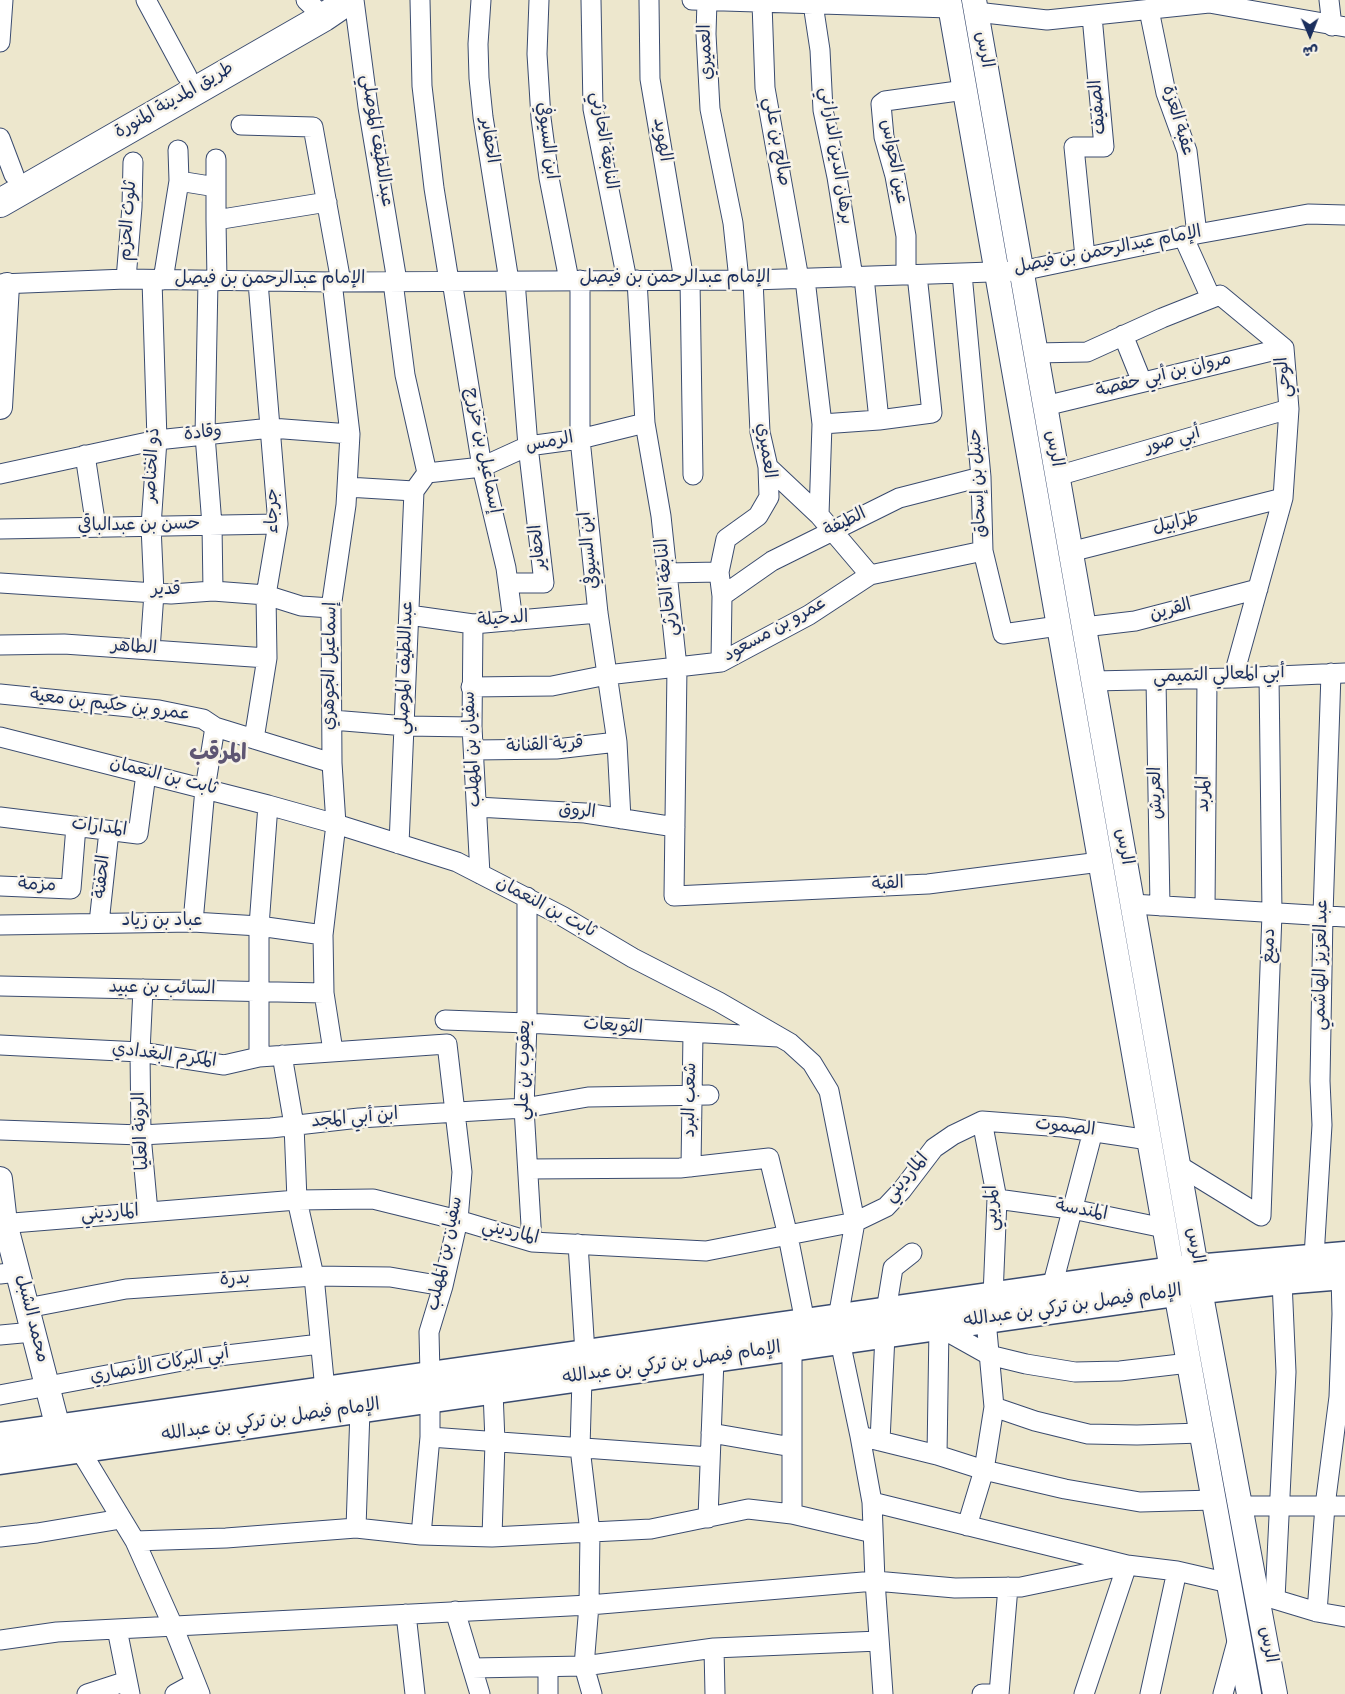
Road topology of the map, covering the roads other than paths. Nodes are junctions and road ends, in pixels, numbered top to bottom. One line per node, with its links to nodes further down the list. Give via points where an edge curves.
1 (3, 0): 20 (street)
2 (146, 0): 21 (street)
3 (349, 0): 14 (main road, طريق المدينة المنورة)
4 (354, 0): 55 (street, عبداللطيف الموصلي)
5 (420, 0): 51 (street, إسماعيل بن خزرج, via 422,86 434,188)
6 (481, 0): 52 (street, الحفاير, via 478,44 483,117)
7 (539, 0): 46 (street, ابن السيوفي, via 537,54 541,118 549,178)
8 (591, 0): 47 (street, النابغة الحارثي, via 594,109)
9 (649, 0): 48 (street, الهويد, via 650,79)
10 (700, 1): 11 (street); 49 (street, العميري, via 706,34 710,109)
11 (762, 3): 12 (street); 44 (street, صالح بن علي, via 765,88)
12 (814, 4): 13 (street); 42 (street, برهان الدين الداراني, via 823,110)
13 (950, 4): 22 (street, الرس)
14 (315, 6): 21 (main road, طريق المدينة المنورة); 23 (main road, طريق المدينة المنورة)
15 (975, 6): 19 (street, via 1047,20); 38 (street, الرس)
16 (1123, 6): 17 (street); 19 (street)
17 (1149, 10): 18 (street, via 1209,3); 36 (street, عقبة العزة, via 1166,93 1188,151)
18 (1336, 13)
19 (1092, 16): 37 (street, الصفيف, via 1104,147 1074,147)
20 (0, 42)
21 (187, 76): 23 (main road, طريق المدينة المنورة)
22 (965, 90): 39 (street, الرس); 41 (street, عين الحواس, via 881,104 884,137 895,176)
23 (124, 122): 29 (main road, طريق المدينة المنورة); 33 (main road, طريق المدينة المنورة, via 61,170)
24 (242, 125): 32 (street, إسماعيل الجوهري, via 313,127)
25 (0, 138): 29 (street)
26 (178, 150): 30 (street, ذو الخناصر)
27 (216, 159): 31 (street)
28 (133, 162): 43 (street, ثلوث الحزم)
29 (7, 179)
30 (179, 181): 31 (street); 45 (street, ذو الخناصر)
31 (216, 187): 35 (street)
32 (327, 202): 35 (street); 54 (street, إسماعيل الجوهري)
33 (0, 203)
34 (1345, 215): 36 (street, الإمام عبدالرحمن بن فيصل, via 1308,214)
35 (216, 220): 50 (street)
36 (1190, 235): 37 (street, الإمام عبدالرحمن بن فيصل); 57 (street, عقبة العزة)
37 (1085, 257): 38 (street, الإمام عبدالرحمن بن فيصل)
38 (1021, 271): 39 (street, الإمام عبدالرحمن بن فيصل); 60 (street, الرس)
39 (996, 272): 40 (street, الإمام عبدالرحمن بن فيصل); 109 (street, الرس)
40 (962, 274): 41 (street, الإمام عبدالرحمن بن فيصل); 81 (street, حنبل بن إسحاق)
41 (912, 275): 42 (street, الإمام عبدالرحمن بن فيصل); 65 (street, عين الحواس, via 932,413)
42 (859, 277): 44 (street, الإمام عبدالرحمن بن فيصل); 65 (street, برهان الدين الداراني)
43 (126, 279): 45 (street, الإمام عبدالرحمن بن فيصل); 56 (street, الإمام عبدالرحمن بن فيصل)
44 (802, 279): 49 (street, الإمام عبدالرحمن بن فيصل); 67 (street, صالح بن علي)
45 (157, 280): 50 (street, الإمام عبدالرحمن بن فيصل); 72 (street, ذو الخناصر)
46 (574, 280): 47 (street, الإمام عبدالرحمن بن فيصل); 52 (street, الإمام عبدالرحمن بن فيصل); 71 (street, ابن السيوفي)
47 (632, 280): 48 (street, الإمام عبدالرحمن بن فيصل); 66 (street, النابغة الحارثي)
48 (687, 280): 49 (street, الإمام عبدالرحمن بن فيصل); 79 (street, الهويد)
49 (746, 280): 76 (street, العميري, via 760,432)
50 (212, 281): 53 (street, الإمام عبدالرحمن بن فيصل); 70 (street)
51 (450, 281): 52 (street, الإمام عبدالرحمن بن فيصل); 55 (street, الإمام عبدالرحمن بن فيصل); 75 (street, إسماعيل بن خزرج)
52 (512, 281): 73 (street, الحفاير)
53 (258, 282): 54 (street, الإمام عبدالرحمن بن فيصل); 68 (street, جرجاء)
54 (336, 282): 55 (street, الإمام عبدالرحمن بن فيصل); 69 (street, إسماعيل الجوهري)
55 (395, 282): 77 (street, عبداللطيف الموصلي, via 405,375)
56 (4, 284): 63 (street)
57 (1211, 298): 58 (street); 59 (street, الوحي, via 1220,295)
58 (1123, 335): 60 (street, via 1087,352); 61 (street)
59 (1284, 348): 61 (street, مروان بن أبي حفصة); 64 (street, الوحي)
60 (1035, 353): 62 (street, الرس)
61 (1142, 382): 62 (street, مروان بن أبي حفصة)
62 (1045, 406): 80 (street, الرس)
63 (0, 407)
64 (1289, 409): 80 (street, أبي صور); 84 (street, الوحي)
65 (879, 420): 67 (street, عين الحواس)
66 (645, 423): 71 (street, الرمس); 95 (street, النابغة الحارثي)
67 (822, 424): 85 (street, صالح بن علي)
68 (271, 428): 69 (street, وقادة); 70 (street, وقادة); 86 (street, جرجاء)
69 (350, 434): 82 (street, إسماعيل الجوهري)
70 (205, 435): 72 (street, وقادة); 87 (street)
71 (580, 439): 73 (street, الرمس); 105 (street, ابن السيوفي)
72 (157, 440): 74 (street, وقادة); 88 (street, ذو الخناصر)
73 (528, 446): 75 (street, الرمس); 98 (street, الحفاير, via 544,583)
74 (85, 454): 78 (street, وقادة); 89 (street)
75 (482, 467): 77 (street, الرمس); 98 (street, إسماعيل بن خزرج)
76 (768, 467): 85 (street); 94 (street, العميري, via 769,497 758,516 726,539)
77 (427, 473): 83 (street)
78 (0, 474)
79 (693, 476)
80 (1057, 476): 93 (street, الرس)
81 (981, 477): 91 (street, الطيفة, via 899,498); 92 (street, حنبل بن إسحاق)
82 (347, 487): 83 (street); 104 (street, إسماعيل الجوهري)
83 (414, 491): 106 (street, عبداللطيف الموصلي)
84 (1283, 498): 93 (street, طرابيل); 99 (street, الوحي)
85 (819, 515): 91 (street)
86 (278, 524): 87 (street, حسن بن عبدالباقي); 102 (street, جرجاء)
87 (212, 525): 88 (street, حسن بن عبدالباقي); 100 (street)
88 (151, 526): 89 (street, حسن بن عبدالباقي); 101 (street, ذو الخناصر)
89 (96, 527): 90 (street, حسن بن عبدالباقي)
90 (0, 529)
91 (831, 531): 96 (street); 103 (street, الطيفة, via 772,561)
92 (983, 551): 96 (street, عمرو بن مسعود); 109 (street, حنبل بن إسحاق, via 1003,634)
93 (1070, 552): 110 (street, الرس)
94 (719, 572): 95 (street); 103 (street, العميري)
95 (667, 573): 115 (street, النابغة الحارثي)
96 (870, 576): 114 (street, عمرو بن مسعود, via 810,615)
97 (0, 583): 101 (street, قدير)
98 (508, 583): 107 (street, إسماعيل بن خزرج)
99 (1258, 589): 110 (street, القرين, via 1135,621); 119 (street, الوحي)
100 (213, 591): 101 (street, قدير); 102 (street, قدير)
101 (154, 593): 112 (street, ذو الخناصر)
102 (266, 595): 104 (street, قدير, via 301,606); 113 (street, جرجاء)
103 (722, 596): 114 (street, العميري)
104 (331, 608): 125 (street, إسماعيل الجوهري)
105 (598, 613): 107 (street, الدحيلة); 117 (street, ابن السيوفي)
106 (409, 615): 108 (street, الدحيلة); 126 (street, عبداللطيف الموصلي)
107 (513, 621): 108 (street, الدحيلة)
108 (473, 624): 123 (street, سفيان بن المهلب)
109 (1058, 626): 145 (street, الرس)
110 (1084, 628): 122 (street, الرس)
111 (0, 645): 112 (street, الطاهر, via 64,644)
112 (150, 650): 113 (street, الطاهر)
113 (267, 658): 130 (street, جرجاء)
114 (720, 662): 115 (street, عمرو بن مسعود)
115 (677, 667): 117 (street, عمرو بن مسعود); 142 (street, النابغة الحارثي)
116 (1338, 673): 118 (street, أبي المعالي التميمي); 154 (street, عبدالعزيز الهاشمي)
117 (607, 675): 123 (street, عمرو بن مسعود, via 552,686); 131 (street, ابن السيوفي)
118 (1269, 676): 119 (street, أبي المعالي التميمي); 153 (street, دميغ)
119 (1233, 678): 120 (street, أبي المعالي التميمي)
120 (1207, 679): 121 (street, أبي المعالي التميمي); 152 (street, المربد)
121 (1156, 680): 122 (street, أبي المعالي التميمي); 151 (street, العريش)
122 (1093, 681): 150 (street, الرس)
123 (471, 687): 128 (street, سفيان بن المهلب)
124 (0, 694): 127 (street, عمرو بن حكيم بن معية, via 159,710 203,719)
125 (332, 720): 126 (street); 133 (street, إسماعيل الجوهري)
126 (406, 726): 128 (street); 144 (street, عبداللطيف الموصلي)
127 (215, 727): 130 (street, عمرو بن حكيم بن معية); 135 (street)
128 (472, 728): 132 (street, سفيان بن المهلب)
129 (0, 737): 134 (street, ثابت بن النعمان)
130 (254, 739): 133 (street, عمرو بن حكيم بن معية)
131 (617, 742): 132 (street, قرية القنانة, via 556,749); 139 (street, ابن السيوفي)
132 (474, 750): 137 (street, سفيان بن المهلب)
133 (332, 762): 140 (street, إسماعيل الجوهري)
134 (146, 774): 135 (street, ثابت بن النعمان); 143 (street, المدارات, via 138,834)
135 (205, 789): 136 (street, ثابت بن النعمان); 156 (street)
136 (268, 805): 140 (street, ثابت بن النعمان); 159 (street)
137 (477, 807): 139 (street, الروق, via 585,813); 146 (street, سفيان بن المهلب)
138 (0, 816): 141 (street, المدارات)
139 (621, 819): 142 (street, الروق)
140 (336, 824): 144 (street, ثابت بن النعمان); 160 (street, إسماعيل الجوهري)
141 (76, 826): 143 (street, المدارات); 147 (street, مزمة, via 71,889)
142 (675, 827): 148 (street, النابغة الحارثي)
143 (109, 831): 157 (street, الحفنة)
144 (399, 844): 146 (street, ثابت بن النعمان, via 457,862)
145 (1100, 862): 148 (street, القبة, via 928,884); 183 (street, الرس)
146 (480, 874): 149 (street, ثابت بن النعمان)
147 (0, 886)
148 (674, 896)
149 (526, 898): 166 (street, يعقوب بن علي); 168 (street, ثابت بن النعمان)
150 (1132, 904): 151 (street); 184 (street, الرس)
151 (1160, 906): 152 (street)
152 (1205, 908): 153 (street)
153 (1272, 913): 154 (street); 184 (street, دميغ, via 1261,1216)
154 (1323, 915): 155 (street); 200 (street, عبدالعزيز الهاشمي, via 1322,1125)
155 (1345, 916)
156 (193, 922): 157 (street, عباد بن زياد); 159 (street, عباد بن زياد)
157 (99, 923): 158 (street, عباد بن زياد)
158 (0, 925)
159 (259, 926): 160 (street, عباد بن زياد); 163 (street)
160 (323, 935): 164 (street, إسماعيل الجوهري)
161 (0, 986): 162 (street, السائب بن عبيد)
162 (143, 989): 163 (street, السائب بن عبيد); 172 (street, الرونة العليا)
163 (259, 992): 164 (street, السائب بن عبيد); 174 (street)
164 (324, 993): 171 (street, إسماعيل الجوهري)
165 (445, 1020): 166 (street, الثويعات)
166 (527, 1022): 167 (street, الثويعات); 176 (street, يعقوب بن علي)
167 (693, 1033): 168 (street, الثويعات); 175 (street, شعب البرد)
168 (781, 1038): 193 (street, ثابت بن النعمان, via 812,1063 829,1091)
169 (447, 1044): 171 (street, المكرم البغدادي); 177 (street, سفيان بن المهلب)
170 (0, 1045): 172 (street, المكرم البغدادي)
171 (333, 1050): 173 (street, المكرم البغدادي)
172 (140, 1052): 174 (street, المكرم البغدادي, via 224,1065); 182 (street, الرونة العليا)
173 (282, 1055): 174 (street, المكرم البغدادي); 179 (street)
174 (259, 1057)
175 (700, 1095): 176 (street, ابن أبي المجد, via 588,1097); 185 (street, شعب البرد)
176 (524, 1108): 177 (street, ابن أبي المجد); 186 (street, يعقوب بن علي)
177 (456, 1112): 179 (street, ابن أبي المجد); 192 (street, سفيان بن المهلب, via 462,1172)
178 (982, 1121): 181 (street, الصموت); 188 (street, المريبي); 193 (street, المارديني, via 934,1148 886,1207)
179 (294, 1125): 182 (street, ابن أبي المجد); 189 (street)
180 (0, 1130): 182 (street, ابن أبي المجد)
181 (1093, 1131): 183 (street, الصموت); 190 (street)
182 (141, 1135): 191 (street, الرونة العليا)
183 (1149, 1140): 195 (street, الرس)
184 (1178, 1164): 204 (street, الرس)
185 (692, 1167): 186 (street); 196 (street, via 769,1158)
186 (528, 1169): 197 (street, يعقوب بن علي)
187 (0, 1179): 194 (street, محمد الشبل)
188 (998, 1199): 190 (street, المندسة); 208 (street, المريبي)
189 (297, 1200): 191 (street, المارديني); 192 (street, المارديني, via 373,1199); 203 (street)
190 (1072, 1209): 195 (street, المندسة); 207 (street)
191 (148, 1212): 194 (street, المارديني)
192 (458, 1220): 197 (street, المارديني); 206 (street, سفيان بن المهلب)
193 (855, 1222): 196 (street, المارديني); 214 (street, ثابت بن النعمان)
194 (3, 1224): 202 (street, محمد الشبل)
195 (1164, 1228): 204 (street, الرس)
196 (788, 1236): 198 (street, المارديني, via 706,1251); 211 (street)
197 (532, 1242): 198 (street, المارديني)
198 (578, 1244): 222 (street)
199 (912, 1253): 212 (street, via 893,1268)
200 (1314, 1258): 201 (main road, الإمام فيصل بن تركي بن عبدالله); 204 (main road, الإمام فيصل بن تركي بن عبدالله)
201 (1344, 1269): 205 (main road, الإمام فيصل بن تركي بن عبدالله); 249 (street, via 1340,1397)
202 (9, 1273): 209 (street, محمد الشبل)
203 (314, 1276): 206 (street, بدرة, via 390,1277); 209 (street, بدرة, via 126,1289); 217 (street)
204 (1186, 1280): 205 (main road, الإمام فيصل بن تركي بن عبدالله); 207 (main road, الإمام فيصل بن تركي بن عبدالله); 210 (main road, الإمام فيصل بن تركي بن عبدالله); 221 (street, الرس); 247 (street, الرس)
205 (1282, 1281): 248 (street, via 1286,1372)
206 (443, 1286): 224 (street, سفيان بن المهلب, via 429,1332)
207 (1052, 1287): 208 (main road, الإمام فيصل بن تركي بن عبدالله)
208 (993, 1296): 212 (main road, الإمام فيصل بن تركي بن عبدالله)
209 (27, 1308): 215 (street, محمد الشبل)
210 (986, 1320): 213 (main road, الإمام فيصل بن تركي بن عبدالله); 219 (street)
211 (805, 1322): 214 (main road, الإمام فيصل بن تركي بن عبدالله); 222 (main road, الإمام فيصل بن تركي بن عبدالله)
212 (886, 1323): 213 (main road, الإمام فيصل بن تركي بن عبدالله); 214 (main road, الإمام فيصل بن تركي بن عبدالله); 236 (street)
213 (939, 1327): 219 (street); 241 (street)
214 (839, 1329): 218 (main road, الإمام فيصل بن تركي بن عبدالله); 234 (street)
215 (33, 1332): 216 (street); 223 (street, محمد الشبل)
216 (0, 1336)
217 (320, 1344): 223 (street, أبي البركات الأنصاري, via 193,1359); 225 (street)
218 (792, 1348): 220 (main road, الإمام فيصل بن تركي بن عبدالله); 238 (street)
219 (989, 1355): 221 (street, via 1075,1372 1120,1371); 228 (street)
220 (714, 1359): 222 (main road, الإمام فيصل بن تركي بن عبدالله); 231 (street)
221 (1188, 1363): 232 (street, الرس)
222 (584, 1366): 224 (main road, الإمام فيصل بن تركي بن عبدالله); 226 (main road, الإمام فيصل بن تركي بن عبدالله); 239 (street)
223 (47, 1388): 227 (street, أبي البركات الأنصاري); 230 (street, محمد الشبل)
224 (430, 1388): 225 (main road, الإمام فيصل بن تركي بن عبدالله); 226 (main road, الإمام فيصل بن تركي بن عبدالله); 229 (main road, الإمام فيصل بن تركي بن عبدالله); 235 (street, سفيان بن المهلب)
225 (325, 1390): 230 (main road, الإمام فيصل بن تركي بن عبدالله)
226 (493, 1391): 237 (street)
227 (0, 1396)
228 (994, 1407): 232 (street, via 1088,1434); 244 (street)
229 (360, 1410): 240 (main road, الإمام فيصل بن تركي بن عبدالله); 255 (street)
230 (58, 1428): 233 (main road, الإمام فيصل بن تركي بن عبدالله)
231 (711, 1433): 238 (street); 242 (street)
232 (1202, 1434): 245 (street, الرس)
233 (0, 1436)
234 (860, 1436): 236 (street); 246 (street)
235 (430, 1437): 237 (street); 258 (street, سفيان بن المهلب)
236 (880, 1441): 241 (street)
237 (495, 1442): 239 (street); 260 (street)
238 (792, 1447): 251 (street)
239 (580, 1448): 242 (street); 256 (street)
240 (80, 1450): 243 (main road, الإمام فيصل بن تركي بن عبدالله); 253 (street)
241 (937, 1455): 244 (street)
242 (710, 1457): 252 (street)
243 (0, 1461)
244 (984, 1470): 245 (street, via 1064,1489 1140,1502); 254 (street)
245 (1214, 1500): 265 (street, الرس)
246 (872, 1502): 254 (street); 257 (street)
247 (1240, 1506): 248 (street); 267 (street, الرس)
248 (1281, 1506): 249 (street); 267 (street)
249 (1325, 1506): 250 (street); 270 (street)
250 (1345, 1506)
251 (792, 1514): 252 (street, via 748,1509); 257 (street)
252 (708, 1518): 256 (street, via 651,1529)
253 (121, 1519): 259 (street); 261 (street)
254 (967, 1526): 262 (street)
255 (356, 1528): 258 (street); 261 (street)
256 (590, 1532): 260 (street); 268 (street)
257 (873, 1533): 264 (street)
258 (421, 1535): 260 (street)
259 (0, 1537)
260 (492, 1537)
261 (135, 1542): 273 (street)
262 (1127, 1564): 263 (street); 266 (street, via 1022,1587); 293 (street)
263 (1176, 1571): 265 (street); 294 (street)
264 (875, 1581): 266 (street, via 954,1588); 268 (street); 277 (street)
265 (1229, 1583): 275 (street, الرس)
266 (1008, 1587): 292 (street, via 999,1694)
267 (1266, 1596): 270 (street); 297 (street, الرس)
268 (589, 1604): 269 (street); 279 (street)
269 (455, 1611): 271 (street); 281 (street)
270 (1317, 1612): 272 (street)
271 (406, 1614): 273 (street); 286 (street)
272 (1345, 1617)
273 (173, 1626): 274 (street); 283 (street)
274 (117, 1629): 276 (street, via 57,1632); 282 (street)
275 (1238, 1634): 295 (street); 296 (street, الرس)
276 (0, 1640)
277 (879, 1641): 278 (street); 291 (street)
278 (714, 1648): 279 (street); 290 (street)
279 (584, 1666): 280 (street); 289 (street)
280 (548, 1667): 281 (street); 288 (street)
281 (472, 1668): 287 (street)
282 (128, 1687): 284 (street)
283 (197, 1688): 285 (street)
284 (87, 1694)
285 (175, 1694)
286 (415, 1694)
287 (480, 1694)
288 (548, 1694)
289 (592, 1694)
290 (715, 1694)
291 (883, 1694)
292 (982, 1694)
293 (1084, 1694)
294 (1150, 1694)
295 (1223, 1694)
296 (1249, 1694)
297 (1275, 1694)

